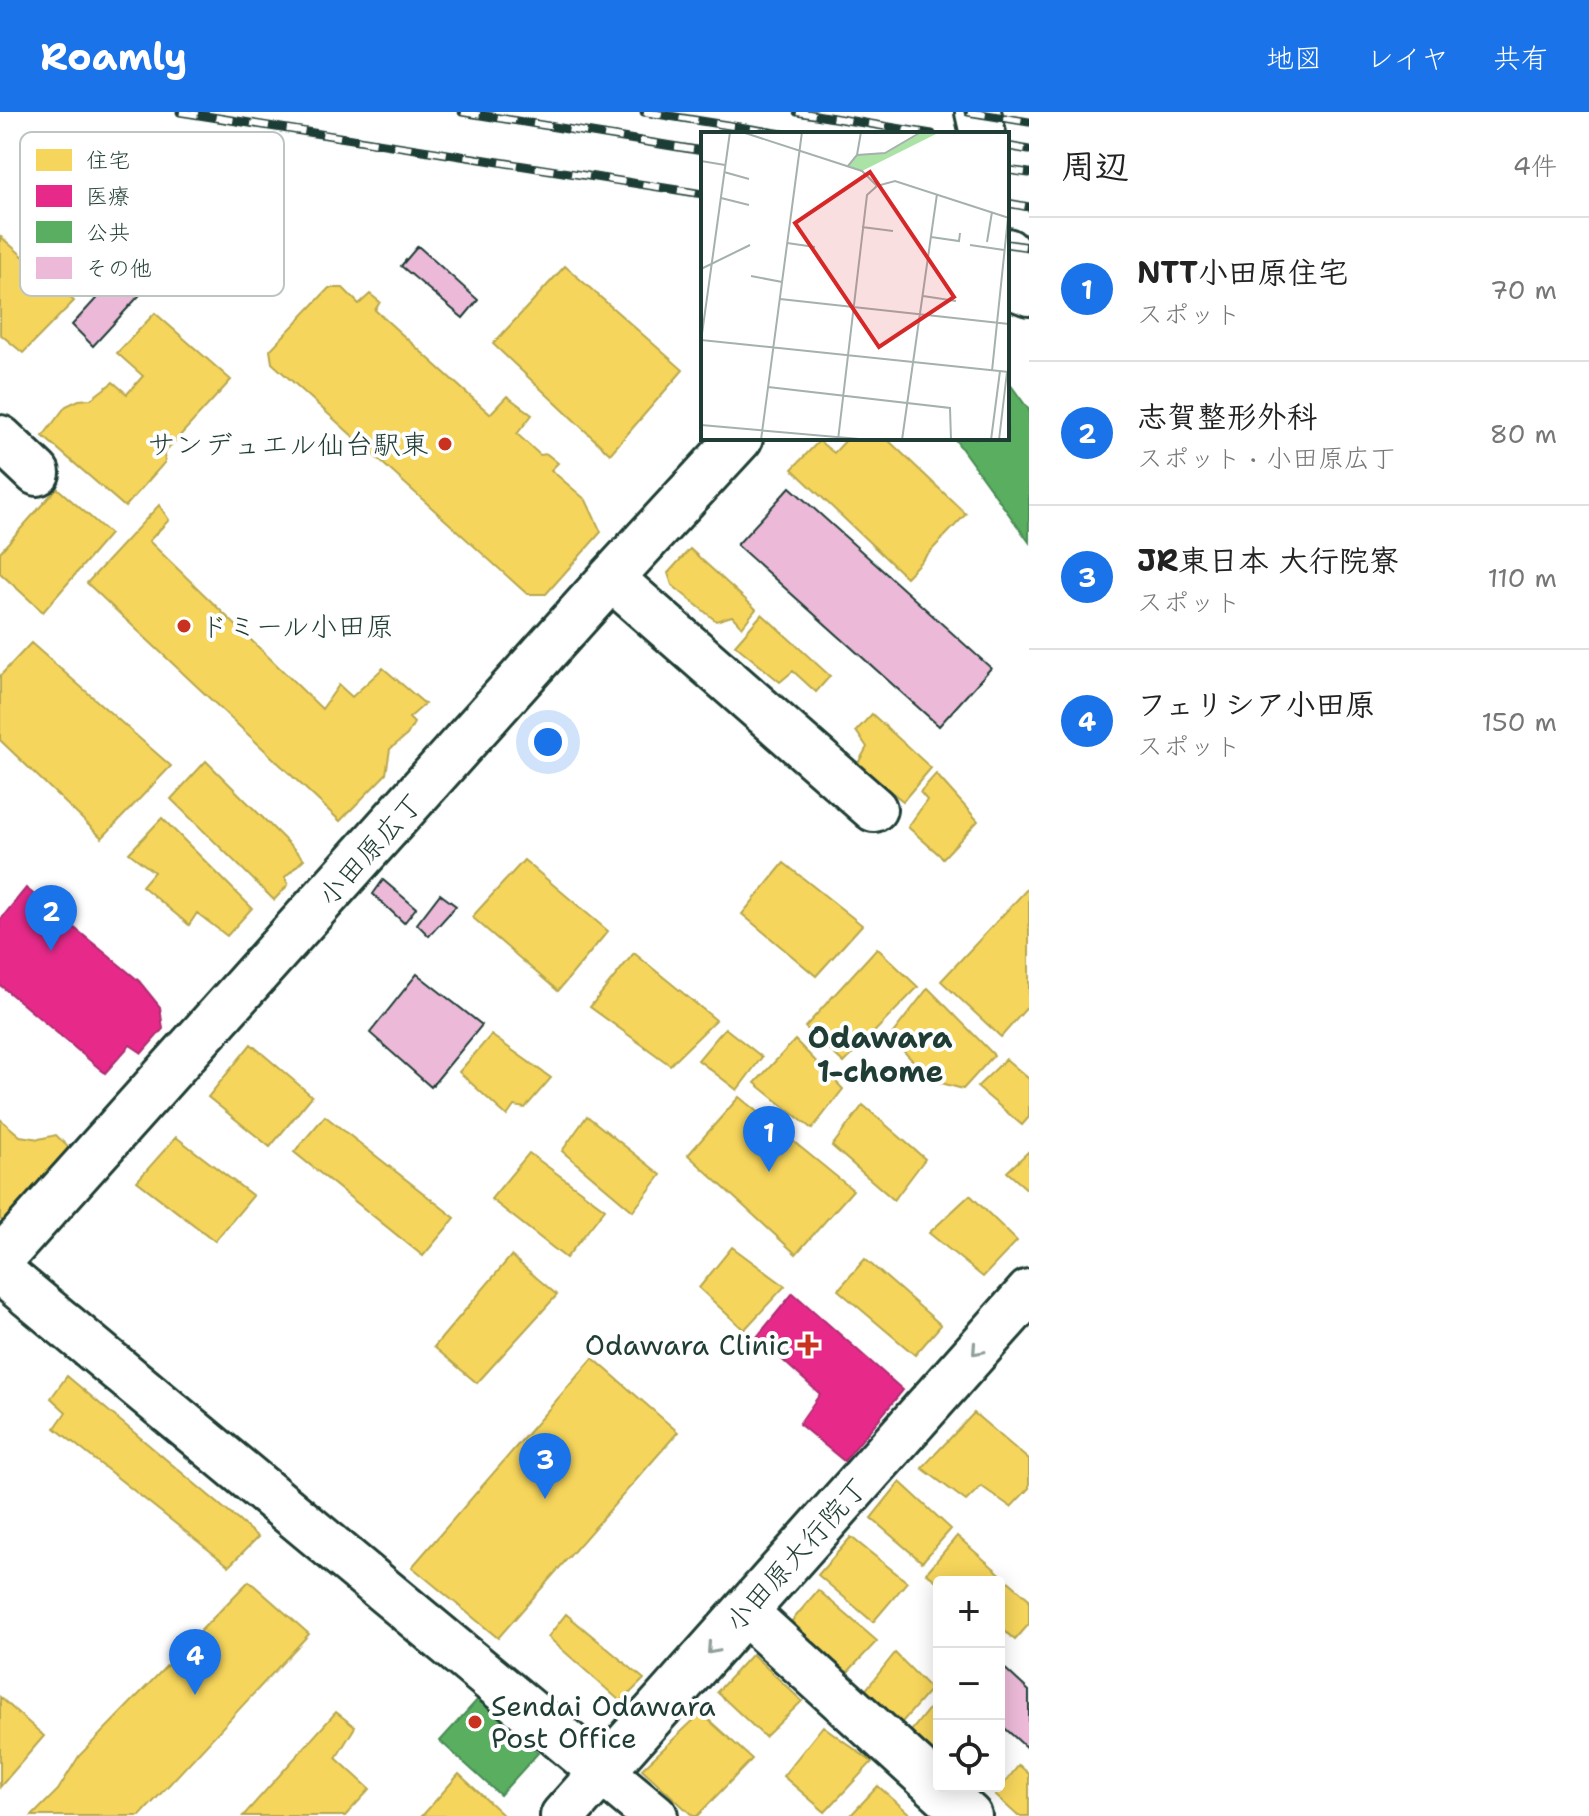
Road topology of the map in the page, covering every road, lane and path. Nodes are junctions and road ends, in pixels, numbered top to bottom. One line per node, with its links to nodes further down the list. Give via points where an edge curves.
1 (978, 112): 2 (street)
2 (983, 132)
3 (0, 438): 5 (street)
4 (738, 440): 6 (street, 小田原広丁)
5 (37, 473)
6 (611, 578): 7 (street); 8 (street, 小田原広丁)
7 (874, 809)
8 (0, 1260)
9 (0, 1271): 12 (street)
10 (1029, 1292): 11 (street, 小田原大行院丁, one-way to 11)
11 (745, 1612): 12 (street, 小田原大行院丁, one-way to 12); 15 (street)
12 (603, 1772): 13 (street, 小田原大行院丁); 14 (street)
13 (563, 1816)
14 (655, 1816)
15 (969, 1816)

